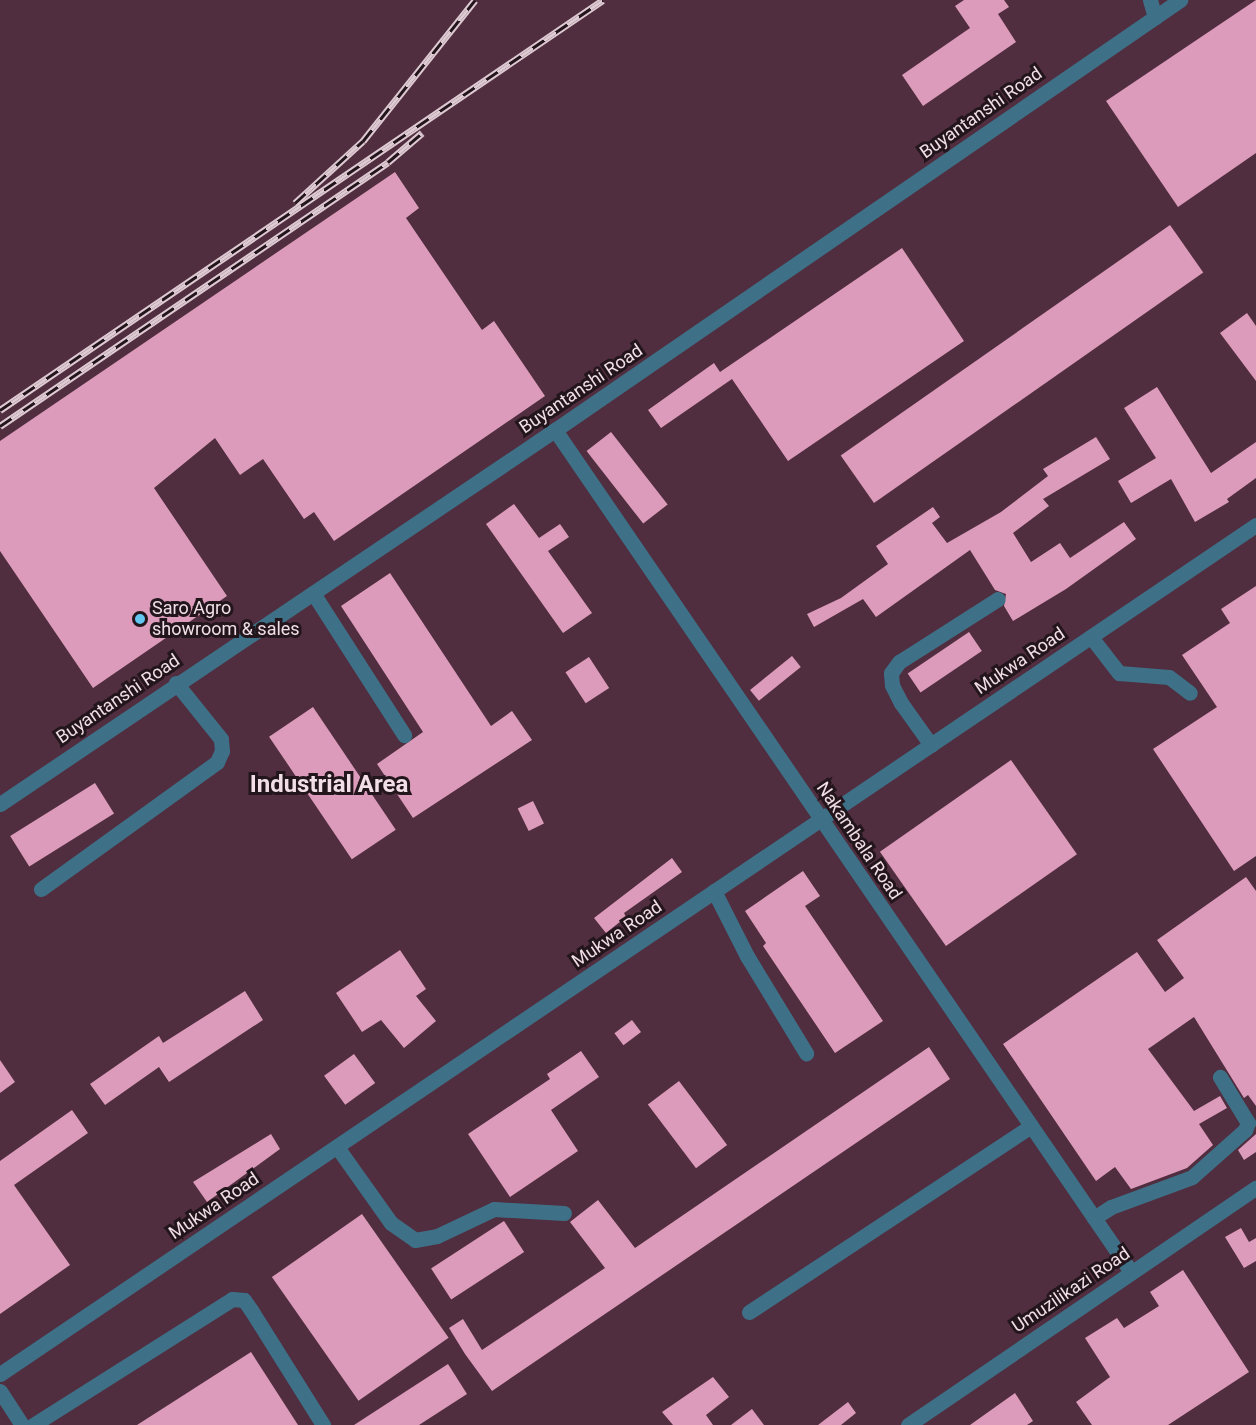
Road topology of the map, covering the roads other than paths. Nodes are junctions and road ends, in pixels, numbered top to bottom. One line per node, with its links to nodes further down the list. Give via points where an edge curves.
1 (1150, 0): 3 (street)
2 (1180, 0): 3 (street, Buyantanshi Road)
3 (1155, 17): 4 (street, Buyantanshi Road)
4 (555, 430): 6 (street, Buyantanshi Road); 14 (street, Nakambala Road)
5 (1256, 525): 8 (street, Mukwa Road)
6 (313, 593): 9 (street, Buyantanshi Road); 11 (street)
7 (998, 599): 12 (street, via 899,662 891,673 892,686 901,703)
8 (1091, 637): 10 (street, via 1119,673 1170,677); 12 (street, Mukwa Road)
9 (176, 683): 13 (street, Buyantanshi Road); 15 (street, via 221,739 222,751 217,762)
10 (1190, 693)
11 (404, 735)
12 (931, 745): 14 (street, Mukwa Road)
13 (0, 804)
14 (821, 819): 16 (street, Mukwa Road); 19 (street, Nakambala Road)
15 (41, 889)
16 (714, 891): 17 (street, via 747,956); 20 (street, Mukwa Road)
17 (806, 1053)
18 (1220, 1077): 23 (street, via 1248,1123 1245,1130 1192,1177 1111,1207)
19 (1031, 1126): 23 (street, Nakambala Road); 25 (street)
20 (337, 1147): 22 (street, via 392,1223 416,1240 437,1236 494,1209); 26 (street, Mukwa Road)
21 (1256, 1188): 24 (street, Umuzilikazi Road)
22 (564, 1213)
23 (1094, 1218): 24 (street, Nakambala Road)
24 (1131, 1272): 31 (street, Umuzilikazi Road)
25 (749, 1312)
26 (0, 1374)
27 (0, 1391): 28 (street)
28 (22, 1425)
29 (33, 1425): 30 (street, via 232,1299 244,1300)
30 (323, 1425)
31 (908, 1425)

